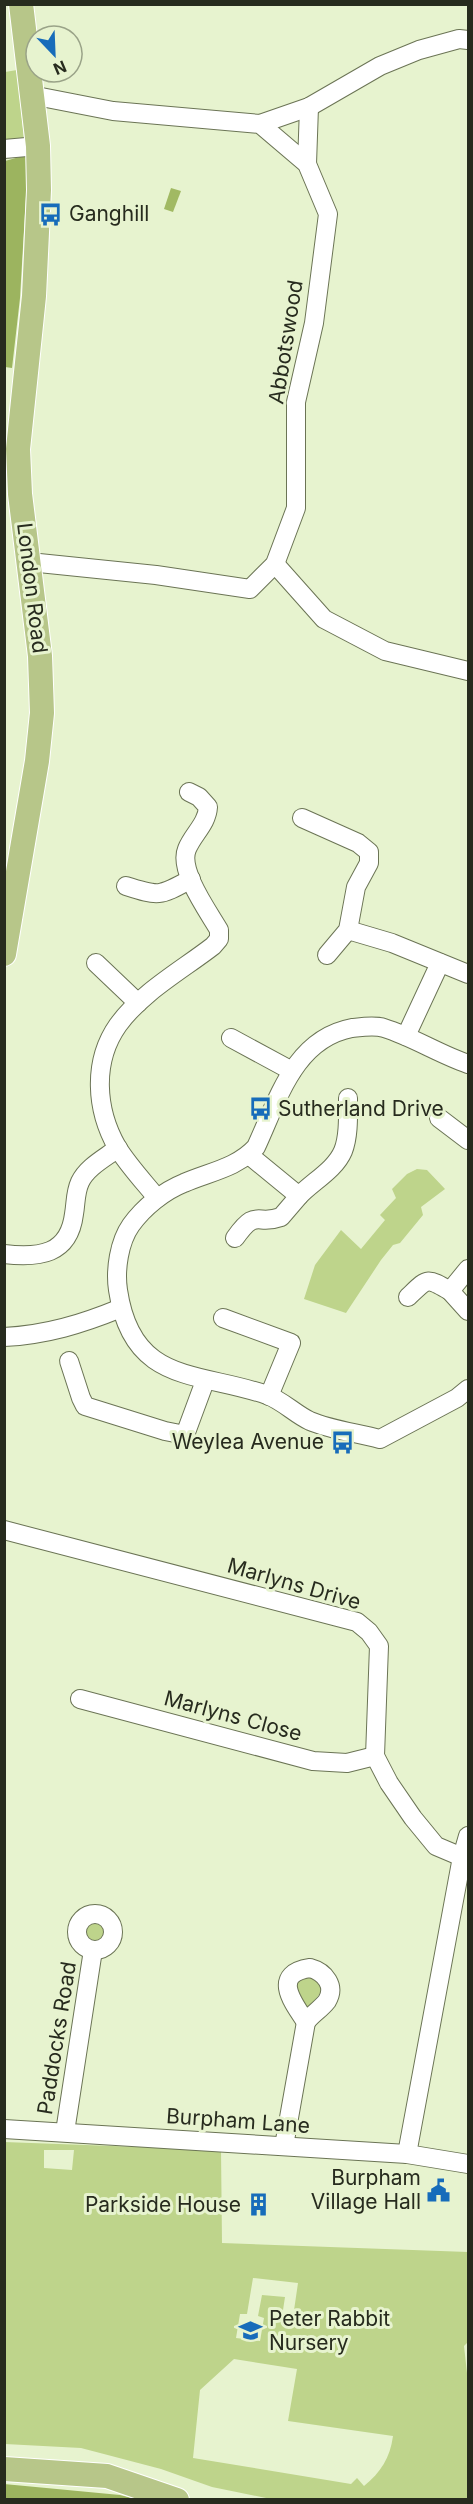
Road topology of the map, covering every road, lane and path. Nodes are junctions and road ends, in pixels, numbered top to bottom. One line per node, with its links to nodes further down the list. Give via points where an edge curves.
1 (21, 4): 3 (main road, London Road)
2 (468, 40): 4 (street, via 419,50 380,66)
3 (31, 95): 5 (street, via 113,111); 6 (main road, London Road)
4 (309, 107): 5 (street); 8 (street, Abbotswood)
5 (260, 124): 8 (street, Abbotswood)
6 (38, 146): 7 (street); 9 (main road, London Road, via 36,260)
7 (4, 149)
8 (307, 164): 11 (street, Abbotswood, via 328,214 314,323 296,402 296,508)
9 (12, 481): 10 (main road, London Road)
10 (29, 564): 11 (street, Abbotswood, via 156,575 250,589); 17 (main road, London Road, via 42,713)
11 (275, 564): 12 (street, via 324,619 385,651)
12 (468, 671)
13 (189, 792): 15 (street, via 208,807 207,816 186,850 185,866)
14 (302, 818): 18 (street, via 358,843 369,852 369,863 356,887)
15 (190, 879): 16 (street, via 162,894); 24 (street, via 219,930 219,939)
16 (126, 886)
17 (7, 927): 19 (main road, London Road)
18 (348, 930): 20 (street); 22 (street)
19 (4, 954)
20 (327, 955)
21 (96, 963): 24 (street)
22 (440, 963): 23 (street); 25 (street)
23 (468, 974)
24 (138, 1003): 32 (street, via 117,1026 103,1058 99,1087 103,1117)
25 (406, 1036): 27 (street); 28 (street, via 381,1027 342,1030 303,1055)
26 (231, 1038): 28 (street)
27 (468, 1064)
28 (292, 1071): 33 (street)
29 (348, 1098): 34 (street, via 342,1152)
30 (439, 1118): 31 (street)
31 (468, 1140)
32 (118, 1148): 35 (street); 37 (street, via 87,1171 80,1182 68,1237 53,1250 32,1257)
33 (249, 1155): 34 (street); 35 (street)
34 (298, 1196): 36 (street, via 281,1217 253,1220)
35 (157, 1198): 41 (street, via 131,1226 121,1248 117,1277)
36 (235, 1238)
37 (4, 1254)
38 (468, 1269): 39 (street)
39 (450, 1292): 40 (street, via 425,1280); 42 (street)
40 (408, 1297)
41 (121, 1308): 44 (street, via 64,1330); 46 (street, via 131,1332 151,1359 172,1371)
42 (468, 1311)
43 (223, 1318): 48 (street, via 291,1343)
44 (4, 1337)
45 (69, 1361): 46 (street, via 85,1406 185,1436)
46 (205, 1381): 48 (street)
47 (468, 1389): 48 (street, via 380,1439 310,1421)
48 (268, 1396)
49 (4, 1530): 51 (street, Marlyns Drive, via 357,1622 379,1646)
50 (80, 1699): 51 (street, Marlyns Close, via 314,1761 347,1763)
51 (375, 1756): 53 (street, Marlyns Drive, via 389,1783 436,1845)
52 (468, 1836): 53 (street)
53 (462, 1857): 59 (street)
54 (93, 1950): 57 (street, Paddocks Road)
55 (306, 2022): 58 (street)
56 (4, 2129): 57 (street, Burpham Lane)
57 (65, 2132): 58 (street, Burpham Lane)
58 (284, 2146): 59 (street, Burpham Lane)
59 (407, 2154): 60 (street, Burpham Lane)
60 (468, 2164)
61 (4, 2469): 62 (main road, via 107,2476)
62 (177, 2499)

